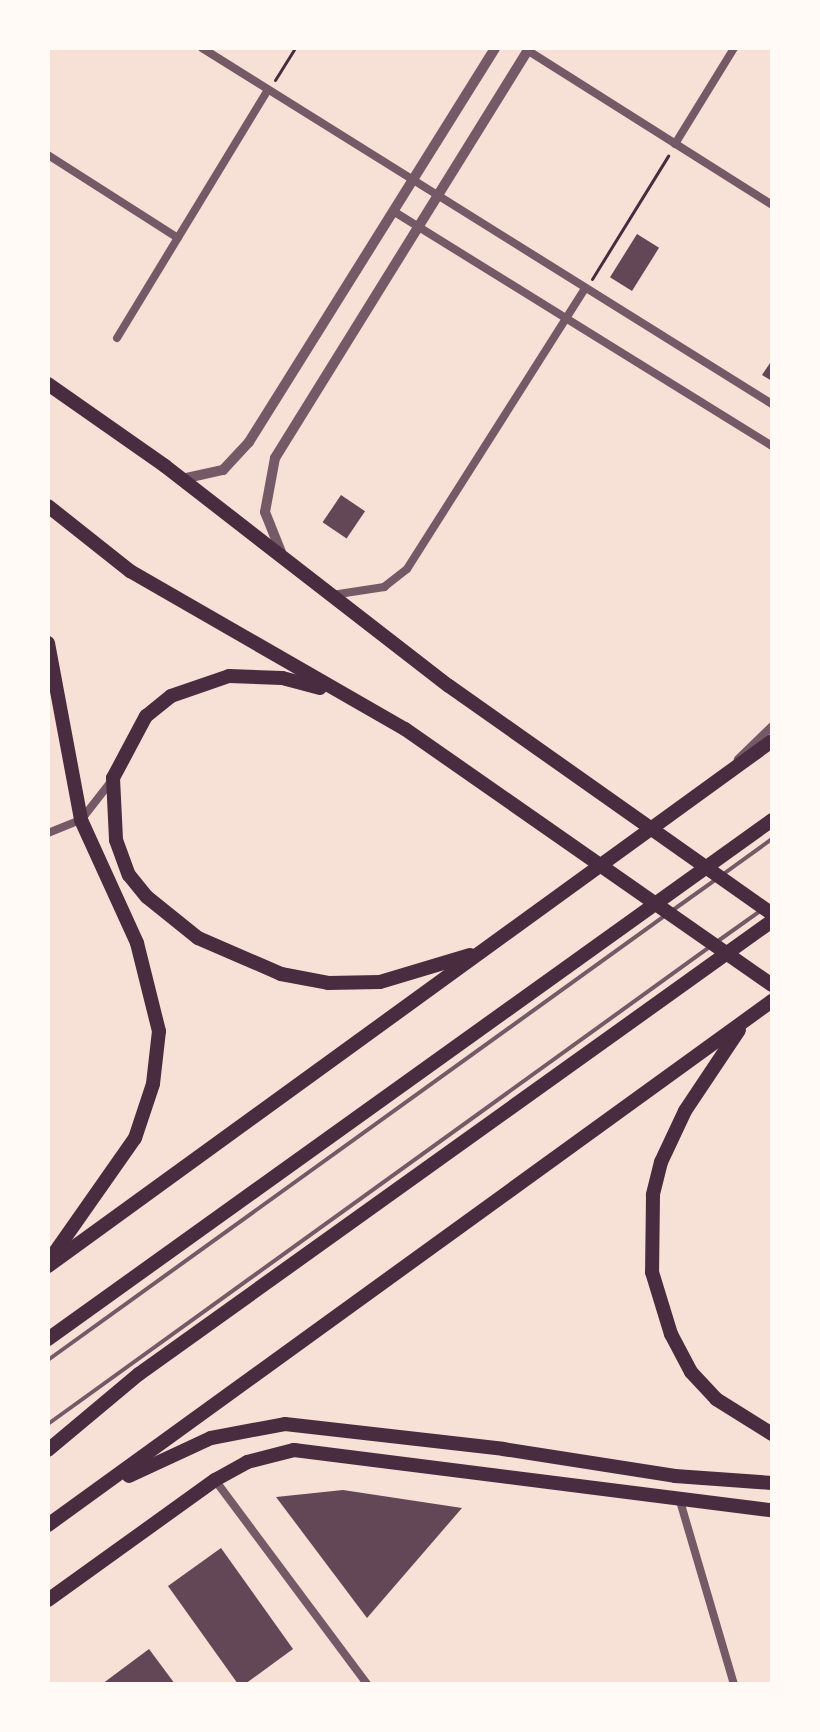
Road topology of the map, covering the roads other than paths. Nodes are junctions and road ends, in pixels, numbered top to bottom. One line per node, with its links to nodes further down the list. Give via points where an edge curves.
1 (202, 48): 5 (street)
2 (495, 48): 8 (street)
3 (734, 48): 6 (street)
4 (528, 49): 6 (street); 9 (street)
5 (268, 90): 8 (street); 13 (street)
6 (675, 144): 10 (street)
7 (48, 155): 13 (street)
8 (412, 181): 9 (street); 11 (street)
9 (437, 197): 12 (street); 14 (street)
10 (772, 205)
11 (393, 211): 12 (street); 20 (street, via 241,452 223,470)
12 (418, 227): 15 (street); 22 (street, via 268,474 265,512)
13 (178, 238): 16 (street)
14 (585, 289): 15 (street); 18 (street)
15 (567, 318): 19 (street); 23 (street, via 407,569 384,587)
16 (117, 338)
17 (48, 384): 20 (main road)
18 (772, 404)
19 (772, 446)
20 (182, 479): 22 (main road)
21 (48, 506): 25 (main road, via 130,571)
22 (286, 561): 23 (main road)
23 (330, 595): 35 (main road, via 449,686)
24 (48, 643): 30 (main road)
25 (353, 700): 28 (main road, via 261,675 198,684 146,716); 38 (main road, via 405,729)
26 (772, 726): 29 (street)
27 (772, 741): 29 (main road)
28 (113, 778): 30 (street); 37 (main road, via 116,840 129,875 170,918 226,954 281,974 352,984 409,975)
29 (704, 790): 37 (main road)
30 (81, 820): 32 (street); 41 (main road, via 148,972 159,1031 158,1058 126,1155)
31 (772, 820): 42 (main road)
32 (48, 833)
33 (772, 839): 43 (lane)
34 (772, 903): 44 (lane)
35 (772, 914)
36 (772, 921): 46 (main road, via 139,1374)
37 (486, 950): 41 (main road)
38 (772, 985)
39 (772, 1001): 40 (main road)
40 (748, 1018): 45 (main road, via 669,1142 653,1195 652,1272 671,1334 691,1372 716,1399); 49 (main road)
41 (48, 1264)
42 (48, 1339)
43 (48, 1360)
44 (48, 1424)
45 (772, 1434)
46 (48, 1450)
47 (215, 1480): 50 (main road, via 275,1453 311,1450); 53 (main road); 54 (street)
48 (772, 1483): 49 (main road, via 675,1476 503,1449 285,1424 211,1438)
49 (86, 1498): 52 (main road)
50 (680, 1501): 51 (main road); 55 (street)
51 (772, 1510)
52 (48, 1525)
53 (48, 1600)
54 (367, 1684)
55 (734, 1684)

